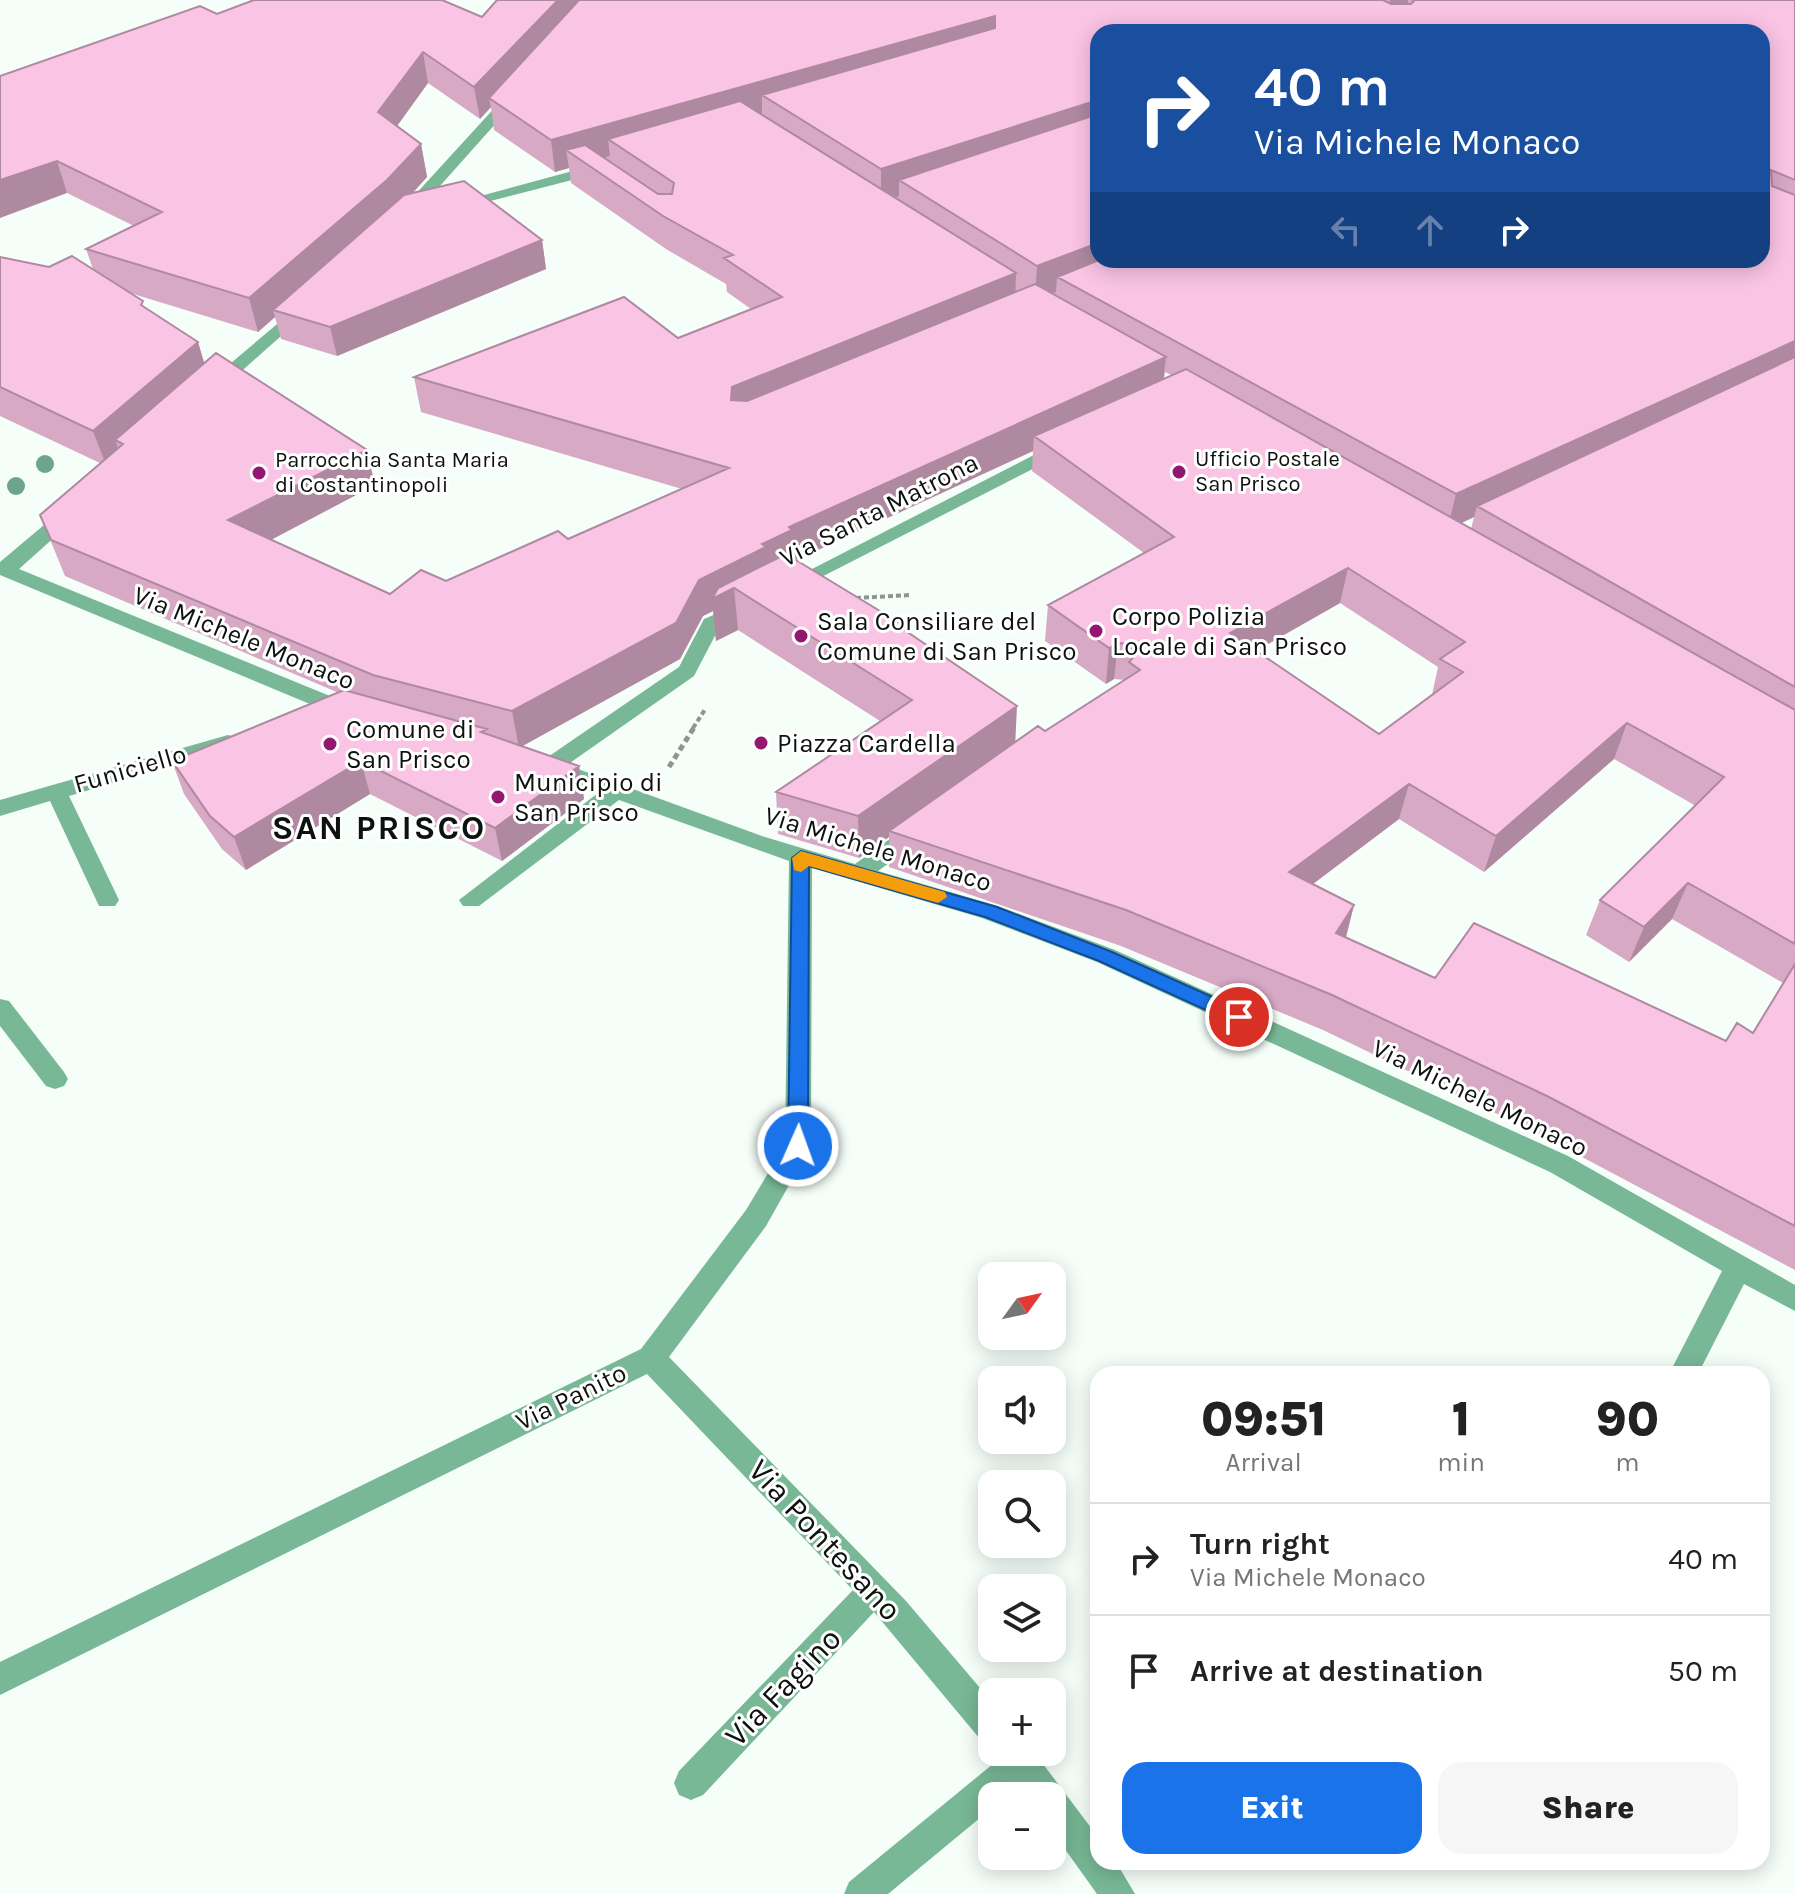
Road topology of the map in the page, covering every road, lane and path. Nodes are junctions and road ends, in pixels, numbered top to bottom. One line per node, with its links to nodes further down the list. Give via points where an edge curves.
1 (528, 78): 2 (street, via 397,223 599,174)
2 (624, 162)
3 (310, 300): 4 (street)
4 (196, 402)
5 (1085, 436): 15 (street, Via Santa Matrona, via 711,624 687,671)
6 (88, 498): 7 (street)
7 (3, 569): 10 (street, Via Michele Monaco)
8 (911, 595): 9 (path)
9 (853, 598)
10 (344, 711): 11 (street); 12 (street, Via Michele Monaco)
11 (314, 719)
12 (373, 719)
13 (255, 735): 16 (street, Funiciello)
14 (520, 758): 15 (street, Via Michele Monaco)
15 (550, 766): 17 (street, Via Michele Monaco)
16 (56, 791): 18 (street, Funiciello); 22 (street, Funiciello)
17 (616, 791): 20 (street, Via Michele Monaco); 23 (street)
18 (0, 808)
19 (932, 820): 21 (street)
20 (801, 858): 21 (street, Via Michele Monaco); 28 (street, Via Panito, via 798,1146 756,1218)
21 (857, 874): 26 (street, Via Michele Monaco, via 990,912 1106,956 1559,1164)
22 (107, 900)
23 (471, 900)
24 (0, 1008): 25 (street)
25 (55, 1079)
26 (1738, 1267): 27 (street, Via Michele Monaco); 29 (street)
27 (1795, 1299)
28 (651, 1358): 30 (street, Via Pontesano); 31 (street, Via Panito)
29 (1687, 1366)
30 (874, 1590): 32 (street, Via Pontesano); 36 (street, Via Fagino)
31 (0, 1679)
32 (978, 1711)
33 (1007, 1766): 40 (street)
34 (1024, 1766): 35 (street)
35 (1037, 1782)
36 (691, 1783)
37 (1066, 1822): 38 (street)
38 (1090, 1855)
39 (1101, 1870): 41 (street)
40 (861, 1894)
41 (1118, 1894)

